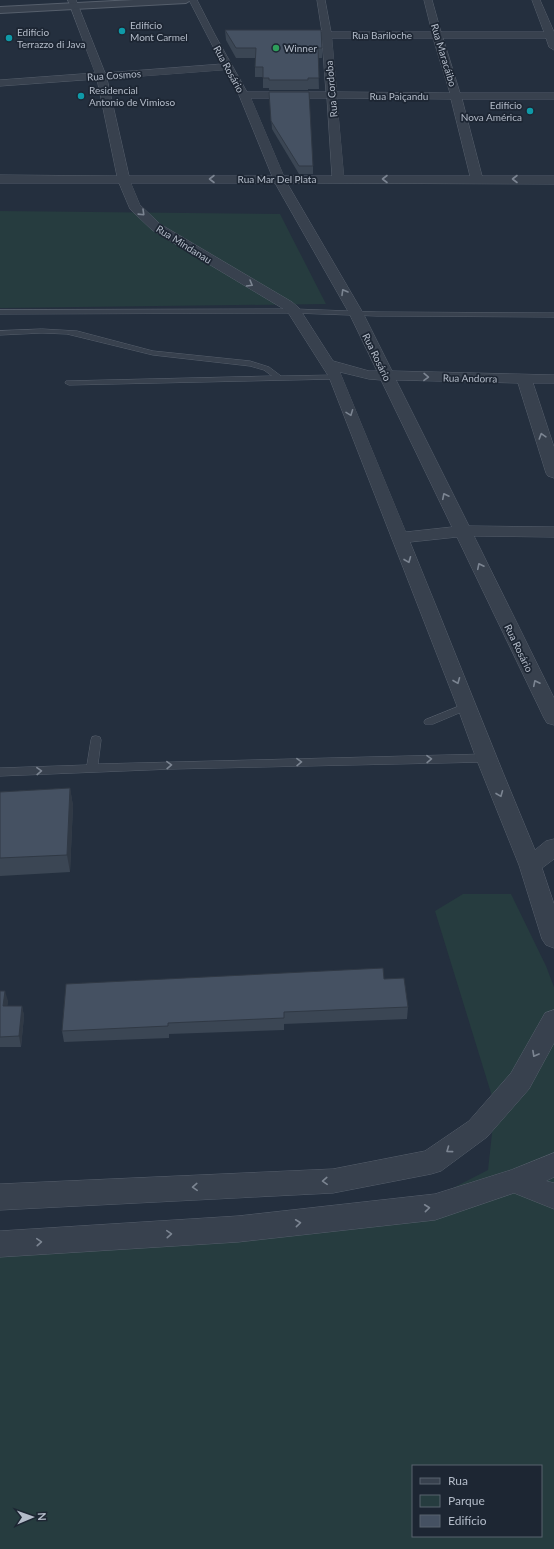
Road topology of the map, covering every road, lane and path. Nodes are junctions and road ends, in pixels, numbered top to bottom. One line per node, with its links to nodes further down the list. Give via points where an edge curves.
1 (186, 0): 6 (street)
2 (193, 0): 13 (street, Rua Rosário, via 214,35)
3 (321, 0): 9 (street, Rua Cordoba)
4 (428, 0): 10 (street, Rua Maracáibo)
5 (536, 0): 11 (street)
6 (72, 3): 7 (street); 14 (street, Rua Mindanau)
7 (0, 10)
8 (280, 35): 9 (street, Rua Bariloche)
9 (327, 35): 10 (street, Rua Bariloche); 17 (street, Rua Cordoba)
10 (437, 35): 11 (street, Rua Bariloche); 18 (street, Rua Maracáibo)
11 (551, 35): 12 (street)
12 (554, 47)
13 (228, 67): 14 (street, Rua Cosmos); 16 (street, Rua Rosário)
14 (101, 76): 15 (street, Rua Cosmos); 24 (street, Rua Mindanau)
15 (0, 83)
16 (244, 96): 17 (street, Rua Paiçandu); 21 (street, Rua Rosário)
17 (332, 96): 18 (street, Rua Paiçandu); 22 (street, Rua Cordoba)
18 (456, 96): 19 (street, Rua Paiçandu); 23 (street, Rua Maracáibo)
19 (554, 96)
20 (0, 179): 24 (street, Rua Mar Del Plata)
21 (279, 179): 22 (street, Rua Mar Del Plata); 24 (street, Rua Mar Del Plata, one-way to 24); 28 (street, Rua Rosário, one-way to 21)
22 (338, 179): 23 (street, Rua Mar Del Plata, one-way to 22)
23 (477, 179): 25 (street, Rua Mar Del Plata, one-way to 23)
24 (124, 180): 27 (street, Rua Mindanau, one-way to 27, via 134,206 156,227)
25 (554, 180)
26 (0, 312): 27 (lane)
27 (294, 312): 28 (lane); 31 (street, Rua Mindanau)
28 (356, 314): 29 (lane); 32 (street, Rua Rosário)
29 (554, 315)
30 (0, 333): 33 (lane, via 55,331 79,334 141,351 244,362 271,369)
31 (332, 371): 32 (street, Rua Andorra); 33 (lane); 40 (street, Rua Mindanau, one-way to 40)
32 (387, 376): 35 (street, Rua Andorra, one-way to 35); 38 (street, Rua Rosário, one-way to 32)
33 (279, 379): 36 (lane)
34 (554, 379): 35 (street, Rua Andorra)
35 (525, 380): 37 (street, one-way to 35)
36 (69, 383)
37 (554, 473)
38 (463, 531): 39 (street); 40 (street); 42 (street, Rua Rosário, one-way to 38)
39 (554, 532)
40 (399, 538): 41 (street, Rua Mindanau, one-way to 41)
41 (467, 706): 43 (lane); 45 (street, Rua Mindanau)
42 (554, 718)
43 (429, 722)
44 (96, 740): 46 (lane)
45 (486, 758): 46 (lane, one-way to 45); 49 (street, one-way to 49)
46 (92, 768): 47 (lane, one-way to 46)
47 (0, 772)
48 (554, 847): 49 (street)
49 (530, 864): 50 (street)
50 (554, 939)
51 (554, 1020): 55 (street, one-way to 55, via 520,1081 478,1129 431,1162 333,1181)
52 (554, 1165): 53 (street)
53 (514, 1181): 54 (street); 56 (street, one-way to 53, via 238,1229 435,1207)
54 (554, 1196)
55 (0, 1197)
56 (0, 1244)

